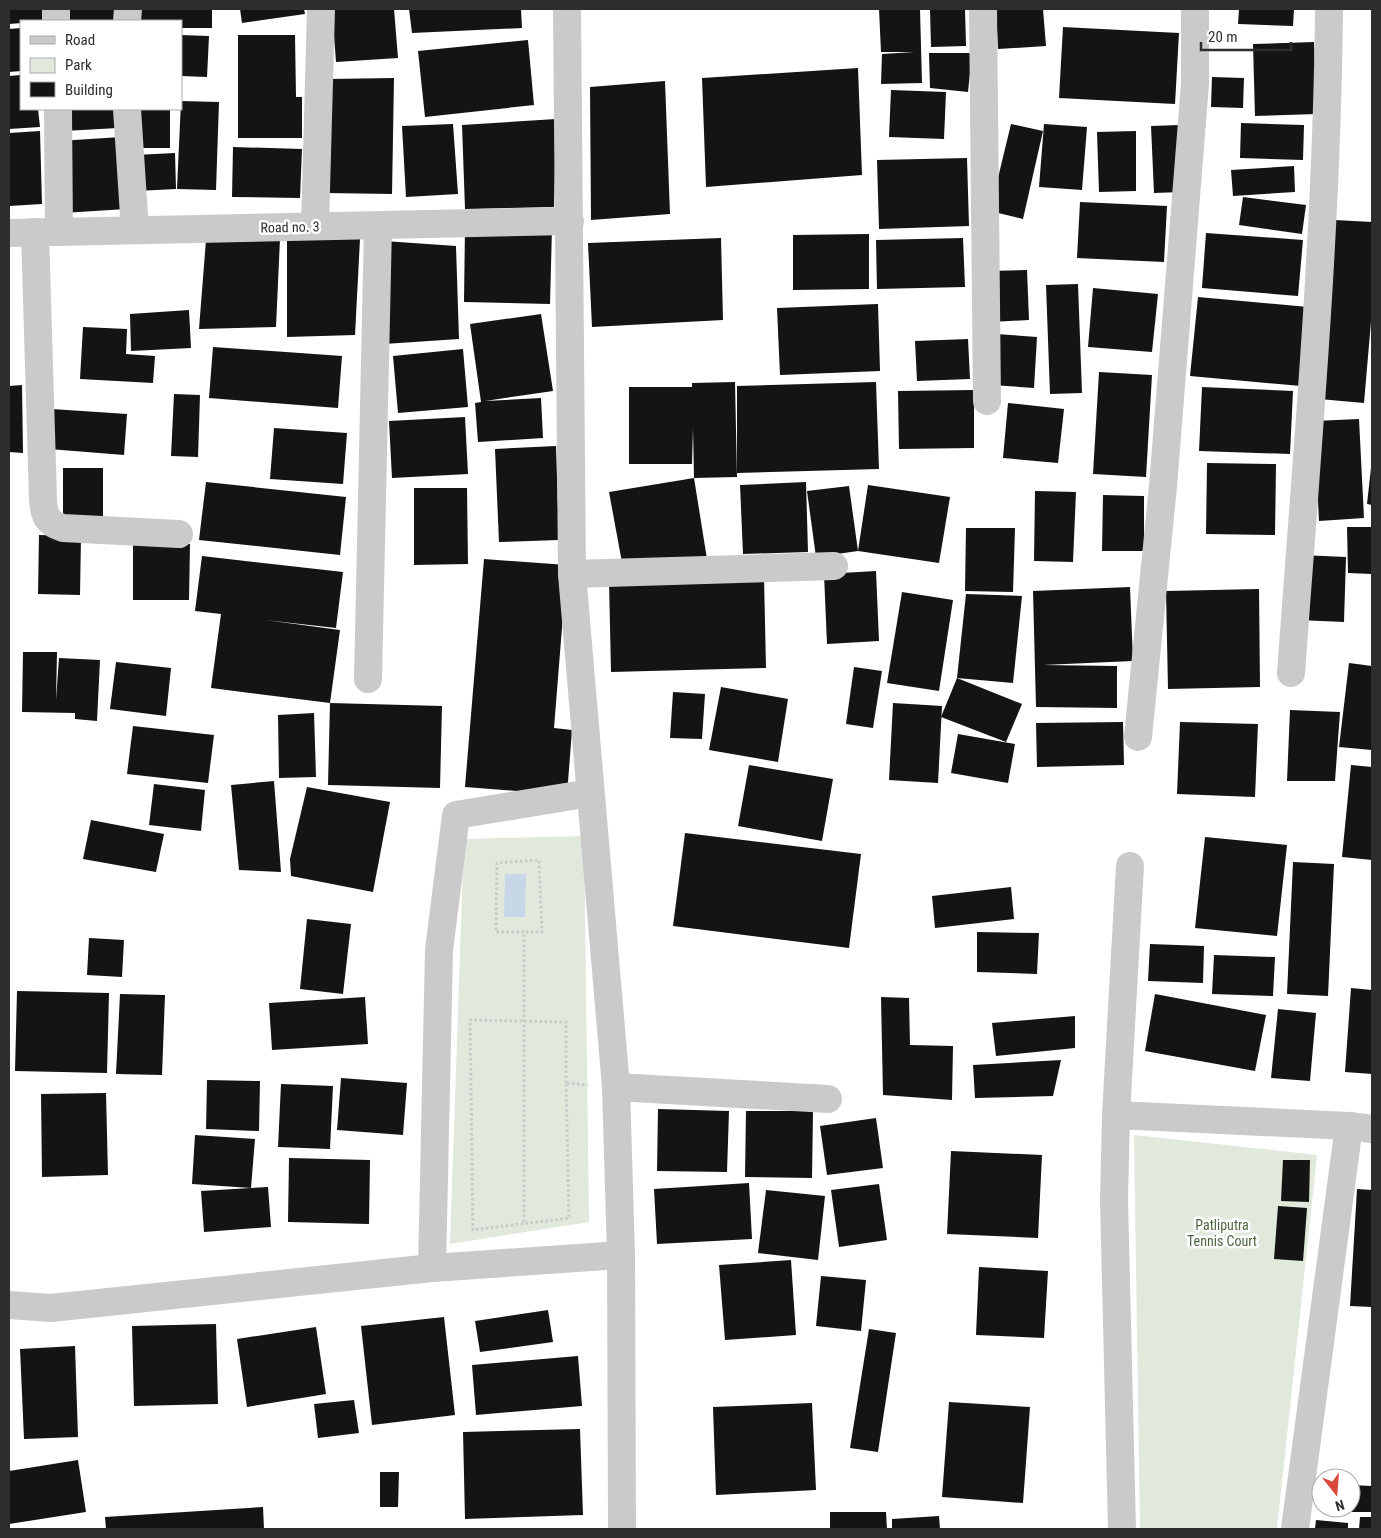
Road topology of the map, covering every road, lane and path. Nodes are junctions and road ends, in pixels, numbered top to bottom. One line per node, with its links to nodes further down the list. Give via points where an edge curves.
1 (321, 9): 9 (street)
2 (567, 9): 8 (street)
3 (983, 9): 13 (street)
4 (1195, 9): 19 (street, via 1194,103 1163,486)
5 (1329, 9): 17 (street, via 1328,116 1320,257)
6 (58, 110): 12 (street)
7 (127, 110): 11 (street)
8 (570, 221): 10 (street, Road no. 3); 16 (street)
9 (315, 226): 10 (street, Road no. 3); 11 (street, Road no. 3)
10 (378, 226): 18 (street)
11 (135, 230): 12 (street, Road no. 3)
12 (34, 232): 14 (street, via 46,520 63,528)
13 (987, 402)
14 (179, 534)
15 (834, 566): 16 (street)
16 (572, 574): 20 (street)
17 (1291, 673)
18 (368, 679)
19 (1138, 737)
20 (590, 793): 25 (street); 31 (street, via 456,815 439,950)
21 (1130, 866): 27 (street)
22 (524, 932): 22 (path, via 496,932 497,863 539,860 542,932); 23 (path)
23 (525, 1021): 24 (path, via 566,1022); 29 (path); 29 (path, via 470,1020 474,1230)
24 (566, 1083): 25 (path); 29 (path, via 570,1218)
25 (616, 1087): 26 (street); 30 (street)
26 (828, 1099)
27 (1116, 1115): 28 (street); 34 (street, via 1114,1200)
28 (1361, 1127): 35 (street)
29 (524, 1222)
30 (621, 1255): 31 (street); 33 (street)
31 (432, 1268): 32 (street, via 51,1308)
32 (9, 1306)
33 (622, 1529)
34 (1122, 1529)
35 (1295, 1529)

